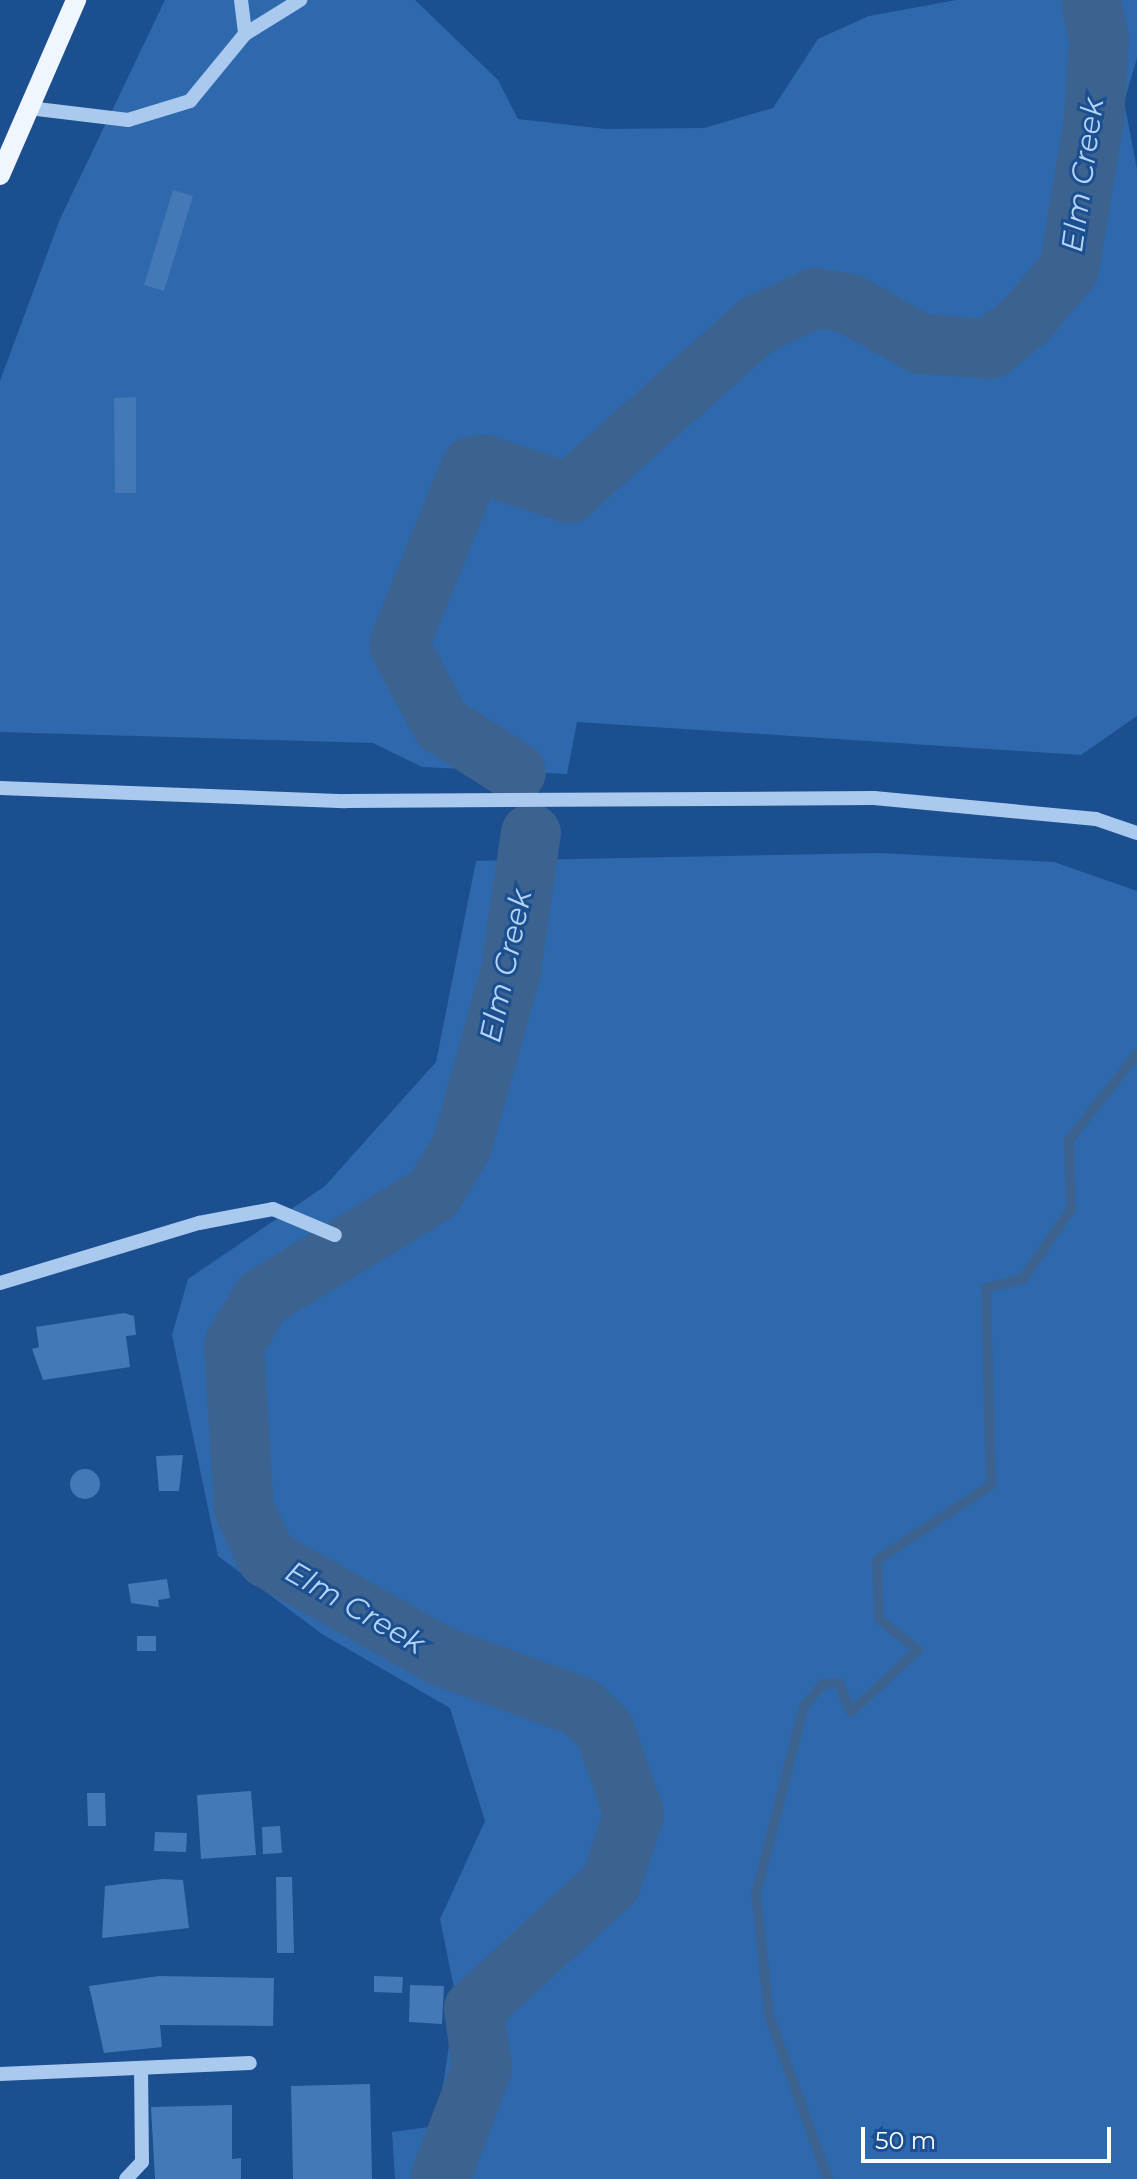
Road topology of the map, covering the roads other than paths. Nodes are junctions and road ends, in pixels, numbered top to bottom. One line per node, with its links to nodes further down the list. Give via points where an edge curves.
1 (76, 0): 5 (main road)
2 (241, 0): 4 (street)
3 (300, 0): 4 (street)
4 (245, 34): 5 (street, via 190,101 128,120)
5 (29, 108): 6 (main road)
6 (0, 175)
7 (0, 788): 8 (street, via 345,801 874,798 1104,824)
8 (1137, 833)
9 (335, 1235): 10 (street, via 273,1209 199,1223)
10 (0, 1283)
11 (250, 2063): 12 (street)
12 (141, 2068): 13 (street); 14 (street, via 142,2162)
13 (0, 2074)
14 (126, 2179)

